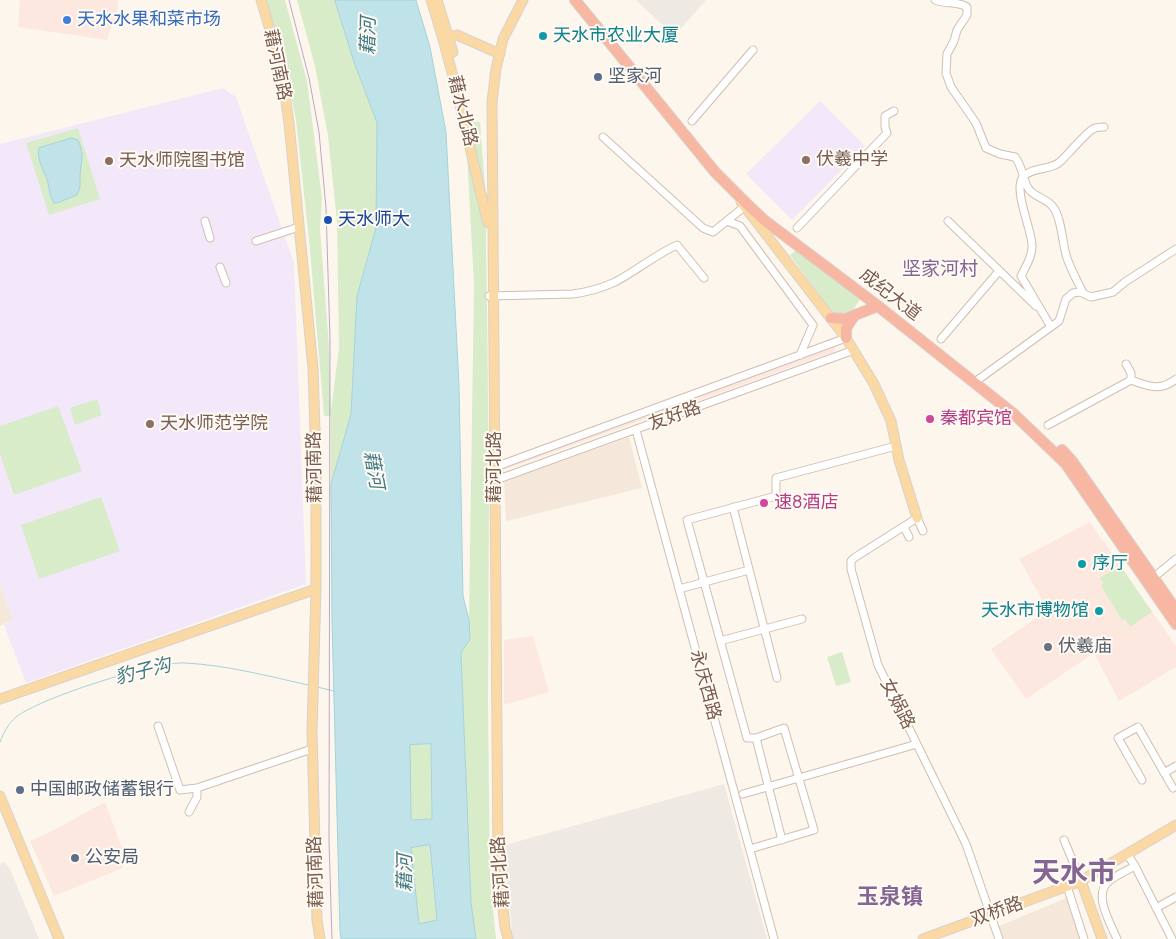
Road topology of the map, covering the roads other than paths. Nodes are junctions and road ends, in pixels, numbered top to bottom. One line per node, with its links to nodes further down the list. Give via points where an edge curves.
1 (261, 0): 25 (main road, 藉河南路, via 281,66)
2 (430, 0): 9 (main road, 藉水北路)
3 (437, 0): 9 (main road, 藉水北路)
4 (518, 0): 11 (main road, 藉河北路, via 498,38)
5 (523, 0): 11 (main road, 藉河北路)
6 (575, 0): 18 (highway, 成纪大道)
7 (579, 0): 16 (highway, 成纪大道)
8 (934, 0): 17 (street, via 967,6 967,15 947,54 947,79 976,123 986,148 1015,157 1022,167)
9 (446, 38): 11 (main road, via 457,35); 19 (main road, 藉水北路); 24 (main road, 藉水北路)
10 (753, 50): 13 (street)
11 (497, 53): 19 (main road, 藉河北路, via 491,68 487,102); 24 (main road, 藉河北路, via 492,102)
12 (894, 110): 26 (street, via 886,116 887,133)
13 (692, 121)
14 (1104, 127): 17 (street, via 1092,128 1057,166)
15 (603, 137): 21 (street, via 703,228 713,232)
16 (717, 170): 18 (main road); 46 (highway, 成纪大道, via 766,213)
17 (1022, 177): 34 (street, via 1030,191 1053,207 1068,260); 37 (street, via 1020,186 1032,245 1021,276)
18 (727, 185): 20 (main road); 36 (highway, 成纪大道, via 764,220)
19 (487, 196): 24 (main road, 藉河北路)
20 (744, 207): 21 (street); 39 (main road)
21 (727, 221): 44 (street, via 740,226 813,325)
22 (948, 221): 31 (street)
23 (205, 222): 27 (street)
24 (490, 222): 35 (main road, 藉河北路)
25 (299, 227): 28 (street); 63 (main road, 藉河南路, via 312,368)
26 (797, 228)
27 (210, 238)
28 (256, 242)
29 (1176, 249): 34 (street, via 1113,292 1091,298)
30 (220, 267): 33 (street)
31 (999, 270): 37 (street); 42 (street)
32 (704, 278): 35 (street, via 677,245 615,282 586,292)
33 (226, 283)
34 (1083, 293): 40 (street, via 1073,293 1066,299 1059,321)
35 (491, 297): 52 (main road, 藉河北路); 101 (main road, 藉河北路, via 493,862)
36 (878, 306): 38 (highway); 67 (highway, 成纪大道, via 1015,415 1066,464)
37 (1043, 312): 40 (street)
38 (854, 316): 39 (highway); 41 (highway, via 846,328)
39 (831, 318): 41 (main road)
40 (1052, 326): 46 (street)
41 (846, 338): 43 (main road); 44 (street, 友好路)
42 (941, 339)
43 (854, 350): 50 (street, 友好路); 51 (main road, via 889,415)
44 (800, 355): 52 (street, 友好路)
45 (1126, 364): 48 (street)
46 (979, 379): 65 (highway, 成纪大道, via 1024,414 1072,461)
47 (1176, 379): 48 (street, via 1153,388)
48 (1131, 380): 49 (street)
49 (1048, 425)
50 (636, 430): 53 (street, 友好路); 64 (street, 永庆西路)
51 (896, 446): 54 (street, via 776,478 776,496); 55 (main road)
52 (495, 467): 53 (main road, 藉河北路)
53 (496, 480): 102 (main road, 藉河北路, via 498,861)
54 (733, 507): 60 (street); 62 (street, via 687,520)
55 (917, 518): 56 (street, 女娲路); 57 (street)
56 (904, 527): 58 (street); 74 (street, 女娲路, via 854,558 851,570 878,665)
57 (923, 531)
58 (909, 537)
59 (1176, 559): 61 (street)
60 (749, 570): 62 (street); 68 (street)
61 (1159, 573)
62 (704, 582): 64 (street); 69 (street)
63 (316, 589): 71 (main road); 75 (main road, 藉河南路)
64 (679, 589): 90 (street, 永庆西路)
65 (1176, 610)
66 (802, 619): 68 (street)
67 (1176, 624)
68 (765, 629): 69 (street); 70 (street)
69 (720, 641): 73 (street, via 747,738)
70 (777, 678)
71 (0, 700)
72 (158, 726): 81 (street, via 180,790)
73 (756, 738): 78 (street, via 784,728); 80 (street)
74 (918, 744): 78 (street); 97 (street, 女娲路, via 966,844)
75 (312, 749): 81 (street); 100 (main road, 藉河南路)
76 (1176, 766): 77 (street)
77 (1164, 773): 79 (street, via 1138,727 1118,738); 82 (street)
78 (799, 779): 80 (street); 88 (street, via 814,830)
79 (1142, 780)
80 (769, 787): 83 (street); 88 (street)
81 (197, 788): 86 (street, via 197,797)
82 (1172, 788)
83 (744, 794)
84 (0, 796): 99 (main road)
85 (0, 811): 98 (main road)
86 (189, 812)
87 (1176, 825): 91 (main road, 双桥路)
88 (782, 840): 90 (street)
89 (1064, 840): 93 (street)
90 (750, 849): 103 (street, 永庆西路)
91 (1127, 854): 92 (street); 93 (main road, 双桥路)
92 (1134, 866): 96 (street); 108 (street, via 1107,883 1102,894 1104,908)
93 (1081, 881): 94 (main road, 双桥路); 107 (main road)
94 (1067, 886): 97 (main road, 双桥路); 106 (street)
95 (1176, 897): 96 (street)
96 (1156, 908): 109 (street)
97 (991, 914): 104 (main road, 双桥路); 105 (street, 女娲路)
98 (53, 939)
99 (59, 939)
100 (320, 939)
101 (502, 939)
102 (508, 939)
103 (774, 939)
104 (923, 939)
105 (999, 939)
106 (1084, 939)
107 (1102, 939)
108 (1117, 939)
109 (1172, 939)

